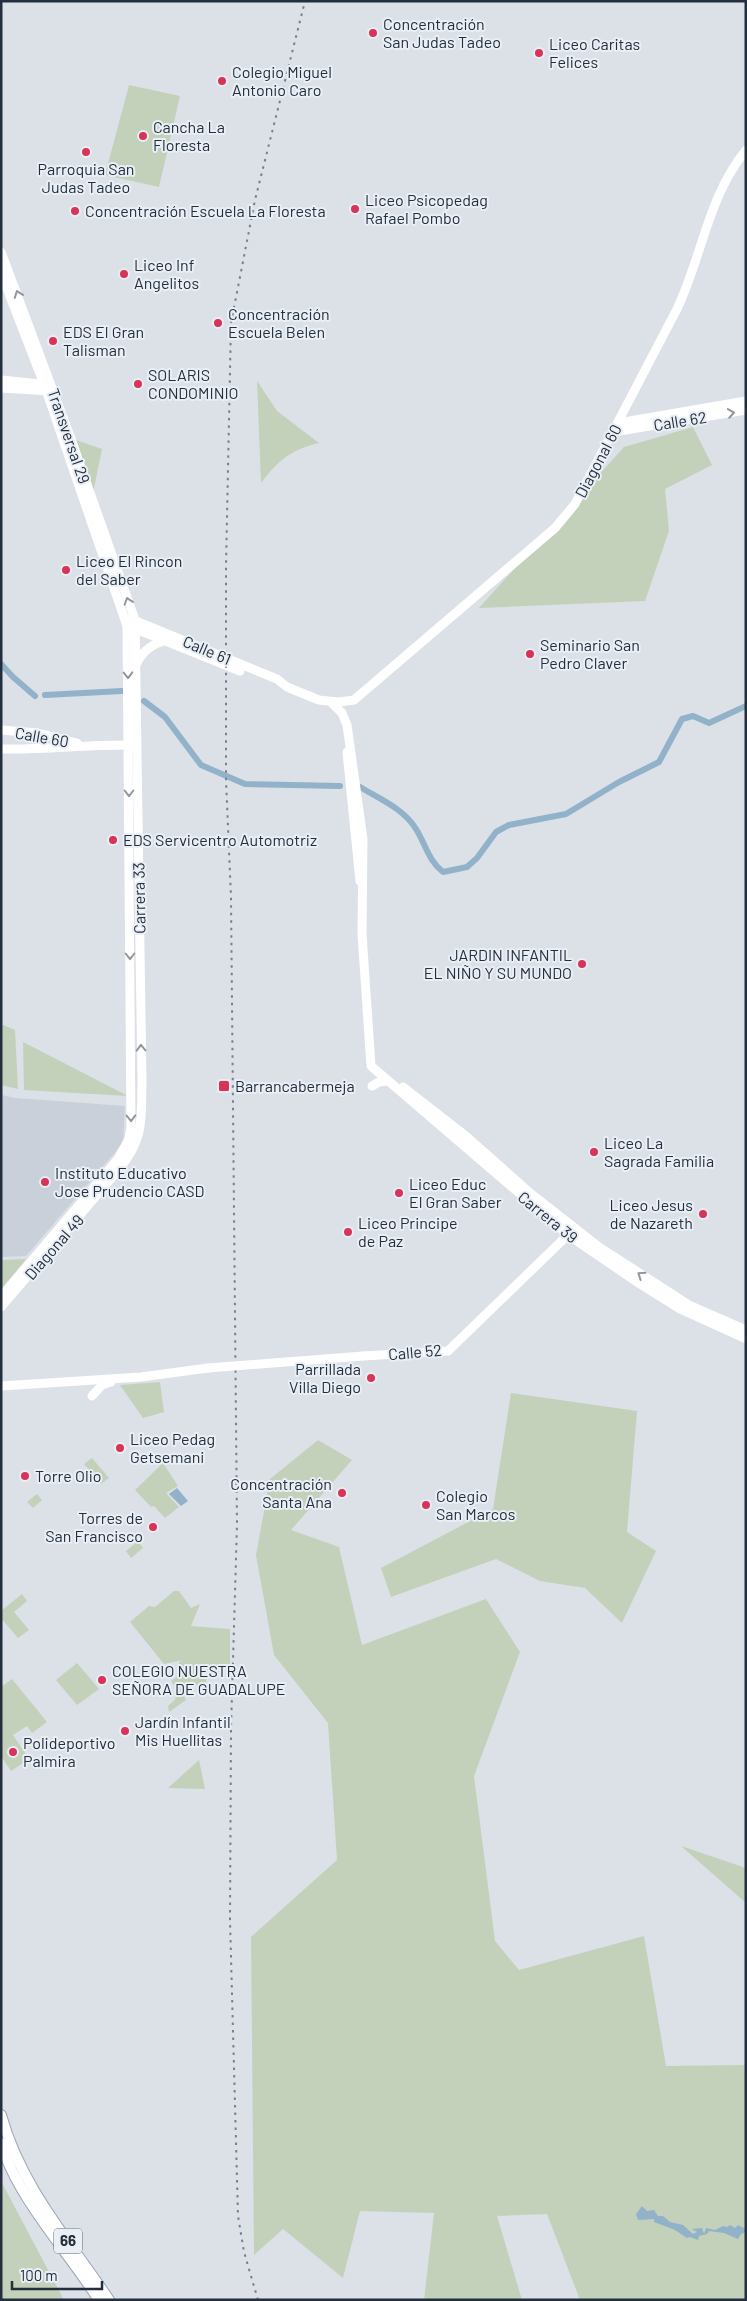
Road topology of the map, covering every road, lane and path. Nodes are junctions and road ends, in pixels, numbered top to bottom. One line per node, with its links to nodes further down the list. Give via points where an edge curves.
1 (746, 150): 11 (main road, Diagonal 60, via 728,174 684,295)
2 (1, 252): 8 (main road, Transversal 29, one-way to 2)
3 (1, 273): 4 (main road, Transversal 29)
4 (36, 364): 6 (main road); 8 (main road, Transversal 29)
5 (1, 380): 6 (main road)
6 (21, 382): 8 (main road)
7 (1, 388): 8 (main road)
8 (49, 388): 13 (main road, Transversal 29)
9 (746, 401): 11 (main road, Calle 62)
10 (746, 410): 12 (main road, Calle 62, one-way to 10)
11 (618, 423): 12 (main road, Diagonal 60)
12 (613, 432): 17 (main road, Diagonal 60, via 574,504 560,523)
13 (131, 623): 14 (main road, Calle 61); 15 (main road, Carrera 33); 16 (main road, Calle 61, via 277,679); 22 (main road, Carrera 33, one-way to 22)
14 (167, 640): 15 (main road, via 144,652); 16 (main road, Calle 61, via 274,685)
15 (136, 666): 22 (main road, Carrera 33)
16 (288, 687): 18 (main road, Calle 61)
17 (354, 700): 18 (main road, Calle 61); 19 (main road)
18 (327, 701): 19 (main road, via 342,713); 24 (main road, via 344,728)
19 (348, 727): 24 (main road, via 362,831)
20 (1, 730): 21 (main road, Calle 60, via 38,733)
21 (82, 745): 22 (main road, Calle 60); 23 (main road, Calle 60)
22 (133, 745): 26 (main road, Carrera 33, one-way to 26); 27 (main road, Carrera 33, one-way to 22)
23 (1, 750)
24 (362, 887): 25 (main road)
25 (370, 1063): 28 (main road, Carrera 39); 34 (main road, Carrera 39, via 466,1136)
26 (131, 1080): 27 (main road); 30 (main road, Carrera 33)
27 (142, 1081): 31 (main road, Carrera 33)
28 (387, 1081): 29 (main road); 34 (main road, Carrera 39)
29 (372, 1086)
30 (131, 1094): 31 (main road); 32 (main road, Carrera 33, one-way to 32, via 131,1132)
31 (141, 1096): 33 (main road, Carrera 33, via 140,1132)
32 (123, 1151): 35 (main road, Diagonal 49)
33 (125, 1163): 36 (main road, Diagonal 49)
34 (571, 1232): 37 (main road, Carrera 39, one-way to 34, via 672,1295); 38 (main road, Carrera 39, via 680,1309); 39 (main road, Calle 52, bridge, via 448,1351)
35 (1, 1297)
36 (1, 1307)
37 (746, 1330)
38 (746, 1339)
39 (166, 1373): 40 (main road, Calle 52); 41 (main road, Calle 52, via 51,1378)
40 (141, 1377): 41 (main road, Calle 52); 43 (main road, via 104,1383)
41 (23, 1384): 42 (main road, Calle 52)
42 (1, 1386)
43 (92, 1396)
44 (1, 2115): 46 (main road)
45 (1, 2143): 46 (main road)
46 (8, 2153): 47 (main road, 66)
47 (25, 2184): 48 (main road, 66); 49 (main road, 66)
48 (99, 2300)
49 (109, 2300)

